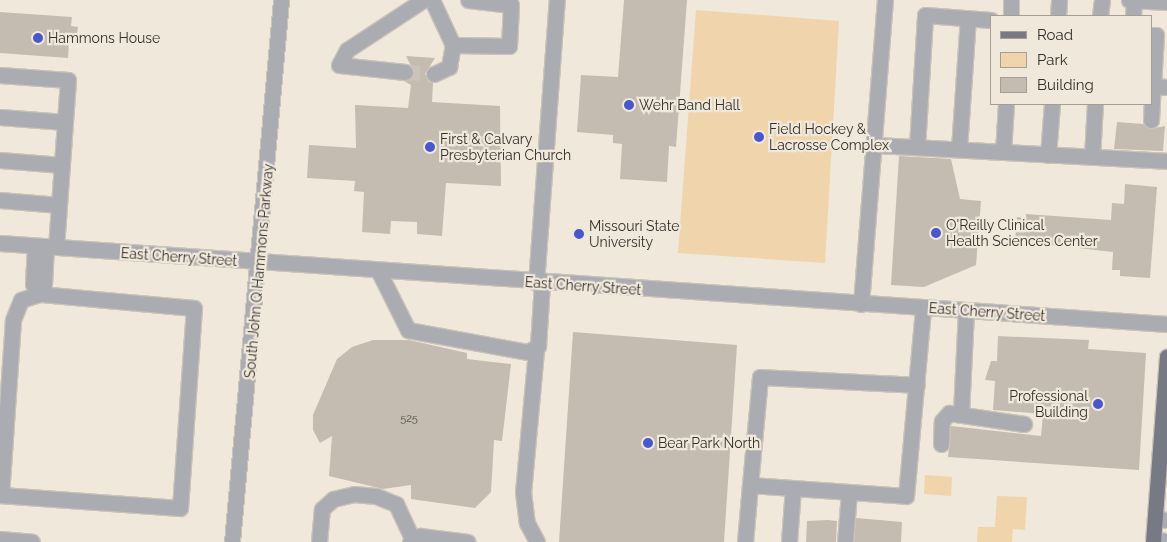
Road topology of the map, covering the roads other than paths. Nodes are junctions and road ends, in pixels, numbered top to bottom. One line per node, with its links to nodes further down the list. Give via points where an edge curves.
1 (281, 0): 44 (street, South John Q Hammons Parkway)
2 (423, 0): 21 (street, via 347,50 340,65)
3 (432, 0): 20 (street)
4 (468, 0): 20 (street, via 511,5 509,46)
5 (557, 0): 46 (street)
6 (885, 0): 31 (street)
7 (1012, 0): 13 (street)
8 (1059, 0): 14 (street)
9 (1102, 0): 15 (street)
10 (1129, 0): 11 (street)
11 (1134, 0): 12 (street); 16 (street)
12 (1167, 2)
13 (1011, 15)
14 (1058, 15)
15 (1100, 15)
16 (1133, 15)
17 (968, 18): 18 (street); 32 (street, via 925,15); 33 (street)
18 (990, 20)
19 (1152, 35): 24 (street, via 1156,35)
20 (452, 45): 22 (street, via 449,67)
21 (405, 72)
22 (434, 74)
23 (0, 76): 30 (street, via 68,80)
24 (1160, 87): 29 (street)
25 (1006, 105): 34 (street)
26 (1052, 105): 35 (street)
27 (1095, 105): 36 (street)
28 (0, 117): 30 (street)
29 (1151, 120)
30 (65, 122): 39 (street)
31 (874, 145): 32 (street); 48 (street)
32 (917, 147): 33 (street)
33 (959, 150): 34 (street)
34 (1003, 152): 35 (street)
35 (1048, 155): 36 (street)
36 (1092, 157): 38 (street)
37 (0, 160): 39 (street)
38 (1167, 161)
39 (62, 165): 41 (street)
40 (0, 200): 41 (street)
41 (59, 205): 43 (street)
42 (0, 243): 43 (street, East Cherry Street)
43 (45, 247): 44 (street, East Cherry Street); 47 (street)
44 (261, 263): 45 (street, East Cherry Street); 69 (street, South John Q Hammons Parkway)
45 (379, 272): 46 (street, East Cherry Street); 53 (street, via 408,330 500,347)
46 (539, 283): 48 (street, East Cherry Street); 53 (street)
47 (39, 294): 51 (street, via 21,300); 63 (street, via 194,308 180,508)
48 (861, 304): 49 (street, East Cherry Street)
49 (923, 308): 50 (street, East Cherry Street); 55 (street)
50 (966, 311): 52 (street, East Cherry Street); 56 (street)
51 (6, 319): 63 (street)
52 (1167, 324)
53 (536, 350): 72 (street, via 523,492 527,524)
54 (1167, 357): 59 (main road)
55 (917, 385): 60 (street, via 760,377); 62 (street, via 906,496)
56 (961, 413): 57 (street); 58 (street, via 944,416)
57 (1024, 424)
58 (941, 444)
59 (1163, 475): 64 (main road)
60 (750, 484): 61 (street); 73 (street)
61 (793, 488): 62 (street); 74 (street)
62 (849, 492): 75 (street)
63 (0, 495)
64 (1161, 519): 67 (main road)
65 (0, 539): 68 (street)
66 (411, 541): 70 (street, via 396,504 376,496 354,494 333,499 322,509); 71 (street)
67 (1158, 541)
68 (24, 542)
69 (232, 542)
70 (319, 542)
71 (468, 542)
72 (537, 542)
73 (745, 542)
74 (789, 542)
75 (845, 542)

